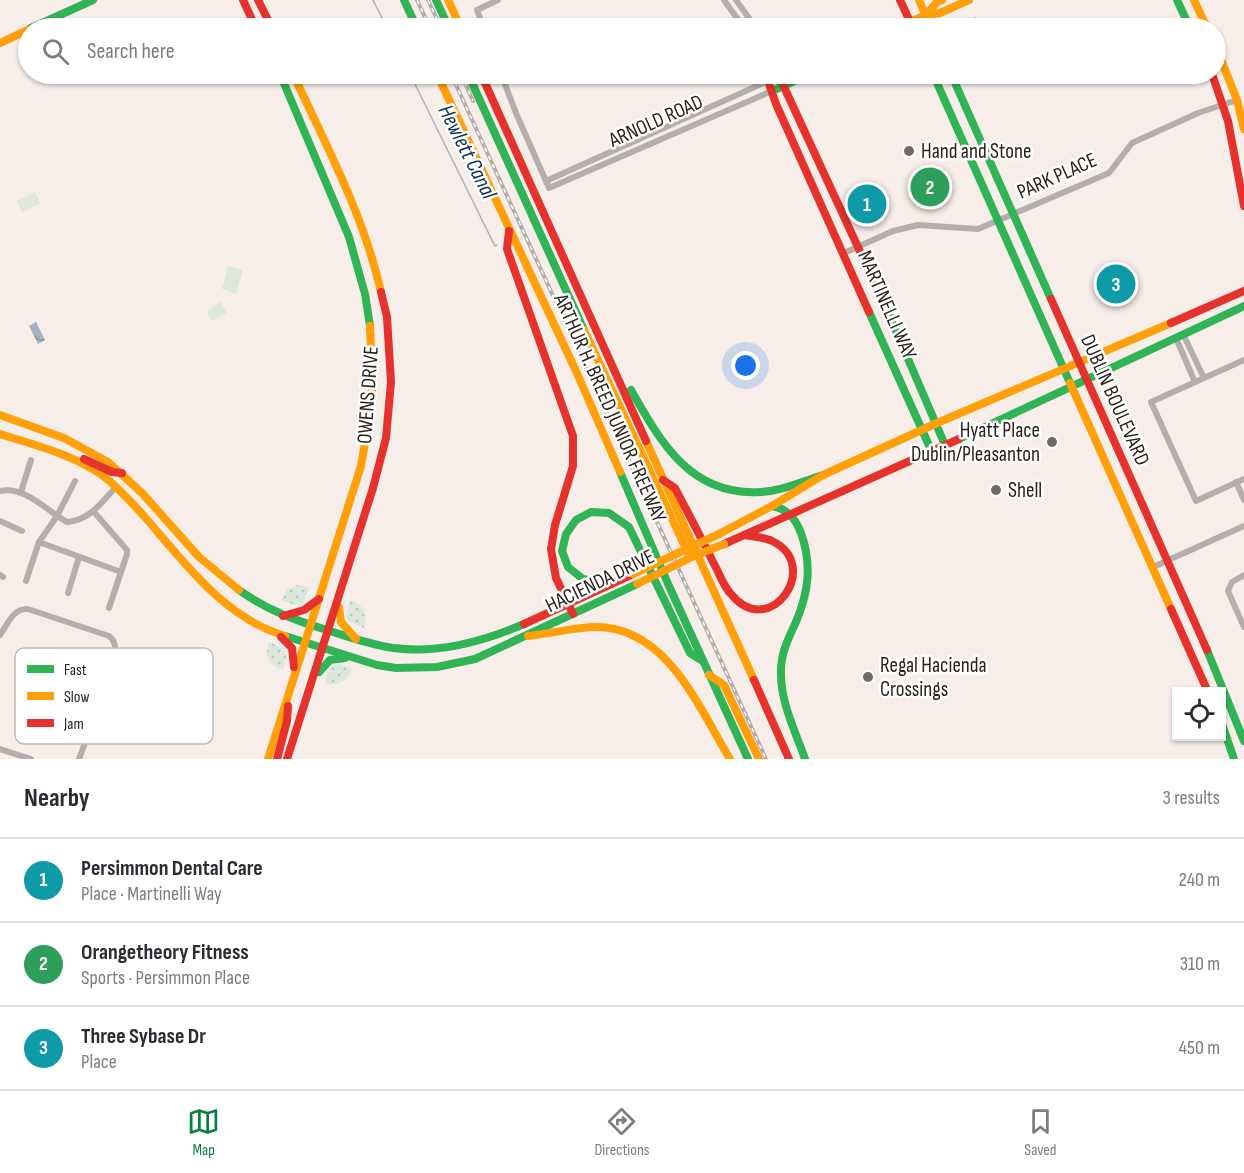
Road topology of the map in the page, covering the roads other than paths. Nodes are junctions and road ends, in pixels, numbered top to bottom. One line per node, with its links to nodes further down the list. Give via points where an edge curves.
1 (93, 0): 17 (main road)
2 (243, 0): 18 (main road)
3 (258, 0): 19 (main road)
4 (404, 0): 20 (main road)
5 (436, 0): 21 (main road)
6 (448, 0): 22 (main road)
7 (498, 0): 23 (street, via 477,10)
8 (724, 0): 24 (street)
9 (736, 0): 25 (street)
10 (900, 0): 26 (main road)
11 (919, 0): 16 (main road)
12 (942, 0): 16 (main road)
13 (969, 0): 16 (main road)
14 (1177, 0): 29 (main road)
15 (1194, 0): 30 (main road)
16 (926, 15): 27 (main road); 28 (main road)
17 (54, 18)
18 (251, 18)
19 (267, 18)
20 (412, 18)
21 (444, 18)
22 (456, 18)
23 (480, 18)
24 (737, 18)
25 (749, 18)
26 (906, 18)
27 (921, 18)
28 (927, 18)
29 (1185, 18)
30 (1202, 18)
31 (18, 35): 32 (main road)
32 (0, 43)
33 (1226, 69): 48 (main road)
34 (284, 84): 106 (main road, OWENS DRIVE, via 349,238 366,297 372,340 372,400 366,444)
35 (297, 84): 107 (main road, OWENS DRIVE, via 364,232 381,285 390,341 391,382 384,446)
36 (442, 84): 55 (main road, ARTHUR H. BREED JUNIOR FREEWAY)
37 (473, 84): 99 (main road, via 688,553)
38 (486, 84): 64 (main road, ARTHUR H. BREED JUNIOR FREEWAY)
39 (505, 84): 51 (street)
40 (752, 84): 51 (street, ARNOLD ROAD)
41 (769, 84): 47 (main road, MARTINELLI WAY)
42 (788, 84): 46 (main road, ARNOLD ROAD)
43 (938, 84): 54 (main road, DUBLIN BOULEVARD)
44 (955, 84): 53 (main road, DUBLIN BOULEVARD)
45 (1216, 84): 49 (main road)
46 (784, 86): 47 (main road, ARNOLD ROAD); 56 (main road, MARTINELLI WAY)
47 (772, 91): 51 (street, ARNOLD ROAD); 57 (main road, MARTINELLI WAY)
48 (1237, 100): 49 (street, PARK PLACE); 50 (main road)
49 (1224, 105): 52 (main road); 53 (street, PARK PLACE, via 1132,143 1109,173)
50 (1244, 129)
51 (548, 185)
52 (1244, 206)
53 (1013, 214): 54 (street, PARK PLACE); 62 (main road, DUBLIN BOULEVARD)
54 (999, 220): 56 (street, PARK PLACE, via 978,229 908,226); 63 (main road, DUBLIN BOULEVARD)
55 (509, 231): 108 (main road, via 507,249 573,436 574,468 551,541 556,576); 123 (main road, ARTHUR H. BREED JUNIOR FREEWAY, via 576,371)
56 (859, 247): 57 (street, PARK PLACE); 70 (main road, MARTINELLI WAY)
57 (844, 253): 71 (main road, MARTINELLI WAY)
58 (1244, 291): 62 (main road, HACIENDA DRIVE)
59 (1244, 306): 60 (main road, HACIENDA DRIVE)
60 (1179, 336): 65 (street); 66 (main road, HACIENDA DRIVE); 67 (street)
61 (1244, 360): 65 (street)
62 (1078, 362): 63 (main road, HACIENDA DRIVE); 66 (main road, DUBLIN BOULEVARD)
63 (1064, 368): 68 (main road, DUBLIN BOULEVARD); 70 (main road, HACIENDA DRIVE)
64 (616, 373): 78 (main road, via 630,388 659,440 688,472 701,480 730,490 762,492); 80 (main road, ARTHUR H. BREED JUNIOR FREEWAY)
65 (1203, 378): 67 (street)
66 (1086, 380): 68 (main road, HACIENDA DRIVE); 98 (main road, DUBLIN BOULEVARD)
67 (1195, 382): 82 (street, via 1151,402 1196,501)
68 (1072, 386): 73 (main road, HACIENDA DRIVE); 100 (main road, DUBLIN BOULEVARD)
69 (0, 415): 77 (main road, HACIENDA DRIVE, via 69,439)
70 (937, 423): 71 (main road, HACIENDA DRIVE); 73 (main road, MARTINELLI WAY)
71 (922, 430): 74 (main road, MARTINELLI WAY); 78 (main road, HACIENDA DRIVE)
72 (0, 434): 75 (main road, HACIENDA DRIVE)
73 (945, 445): 74 (main road, HACIENDA DRIVE)
74 (932, 452): 90 (main road, HACIENDA DRIVE)
75 (66, 455): 77 (main road); 83 (main road, HACIENDA DRIVE)
76 (31, 460): 85 (street)
77 (123, 473): 89 (main road, HACIENDA DRIVE)
78 (824, 475): 87 (main road, HACIENDA DRIVE)
79 (1244, 479): 82 (street)
80 (663, 480): 95 (main road, via 675,488 730,594 754,609 768,608 782,600 792,586 793,564 783,547 774,541); 99 (main road, ARTHUR H. BREED JUNIOR FREEWAY)
81 (75, 481): 91 (street)
82 (1236, 482): 86 (street)
83 (116, 487): 88 (street); 89 (main road, via 128,486); 115 (main road, HACIENDA DRIVE, via 216,595 244,618)
84 (0, 491): 85 (street)
85 (21, 492): 91 (street)
86 (1244, 500)
87 (771, 506): 90 (main road); 104 (main road, HACIENDA DRIVE, bridge)
88 (94, 512): 91 (street, via 77,521 67,522); 101 (street, via 127,550)
89 (161, 514): 111 (main road, HACIENDA DRIVE, via 216,572)
90 (791, 515): 95 (main road, HACIENDA DRIVE); 142 (main road, via 807,549 810,575 803,604 785,646 781,676 787,708)
91 (57, 516): 96 (street)
92 (0, 522): 94 (street)
93 (1244, 526): 98 (street)
94 (22, 531)
95 (745, 536): 110 (main road, HACIENDA DRIVE, bridge)
96 (39, 542): 97 (street); 103 (street)
97 (80, 557): 101 (street); 105 (street)
98 (1167, 561): 100 (street); 130 (main road, DUBLIN BOULEVARD)
99 (703, 567): 141 (main road, ARTHUR H. BREED JUNIOR FREEWAY)
100 (1153, 567): 127 (main road, DUBLIN BOULEVARD)
101 (121, 572): 109 (street)
102 (1244, 575): 113 (street, via 1234,580 1228,591)
103 (26, 581)
104 (610, 584): 108 (main road, HACIENDA DRIVE); 123 (main road, via 581,580 563,559 566,530 585,514 614,514 628,527 690,653)
105 (68, 593)
106 (319, 599): 111 (main road, via 304,610); 112 (main road, OWENS DRIVE)
107 (338, 602): 114 (main road, OWENS DRIVE); 118 (main road, via 341,622)
108 (568, 605): 110 (main road); 118 (main road, HACIENDA DRIVE, via 491,637 454,646 400,649)
109 (109, 608)
110 (573, 614): 117 (main road, HACIENDA DRIVE)
111 (283, 616): 112 (main road, HACIENDA DRIVE)
112 (310, 626): 114 (main road, HACIENDA DRIVE); 119 (main road, OWENS DRIVE)
113 (1244, 627)
114 (329, 631): 118 (main road, HACIENDA DRIVE); 121 (main road, OWENS DRIVE)
115 (276, 633): 119 (main road, HACIENDA DRIVE); 125 (main road, via 292,648)
116 (0, 635): 120 (street, via 15,612 28,609 109,636)
117 (528, 636): 122 (main road, HACIENDA DRIVE, via 475,659 437,667 396,668); 138 (main road, via 595,627 649,644 678,673)
118 (357, 640)
119 (305, 643): 121 (main road, HACIENDA DRIVE); 125 (main road, OWENS DRIVE)
120 (116, 648)
121 (323, 649): 122 (main road, HACIENDA DRIVE); 126 (main road, OWENS DRIVE)
122 (351, 658): 126 (main road, via 326,662)
123 (703, 661): 124 (main road, ARTHUR H. BREED JUNIOR FREEWAY)
124 (709, 674): 139 (main road, ARTHUR H. BREED JUNIOR FREEWAY); 140 (main road, via 724,685)
125 (294, 675): 128 (main road, OWENS DRIVE)
126 (313, 681): 137 (main road, OWENS DRIVE)
127 (1206, 687)
128 (289, 691): 135 (main road, OWENS DRIVE); 136 (main road)
129 (1226, 737): 143 (main road)
130 (1244, 741)
131 (84, 744): 134 (street)
132 (0, 749): 133 (street)
133 (31, 759)
134 (79, 759)
135 (268, 759)
136 (278, 759)
137 (287, 759)
138 (730, 759)
139 (748, 759)
140 (759, 759)
141 (789, 759)
142 (806, 759)
143 (1234, 759)

